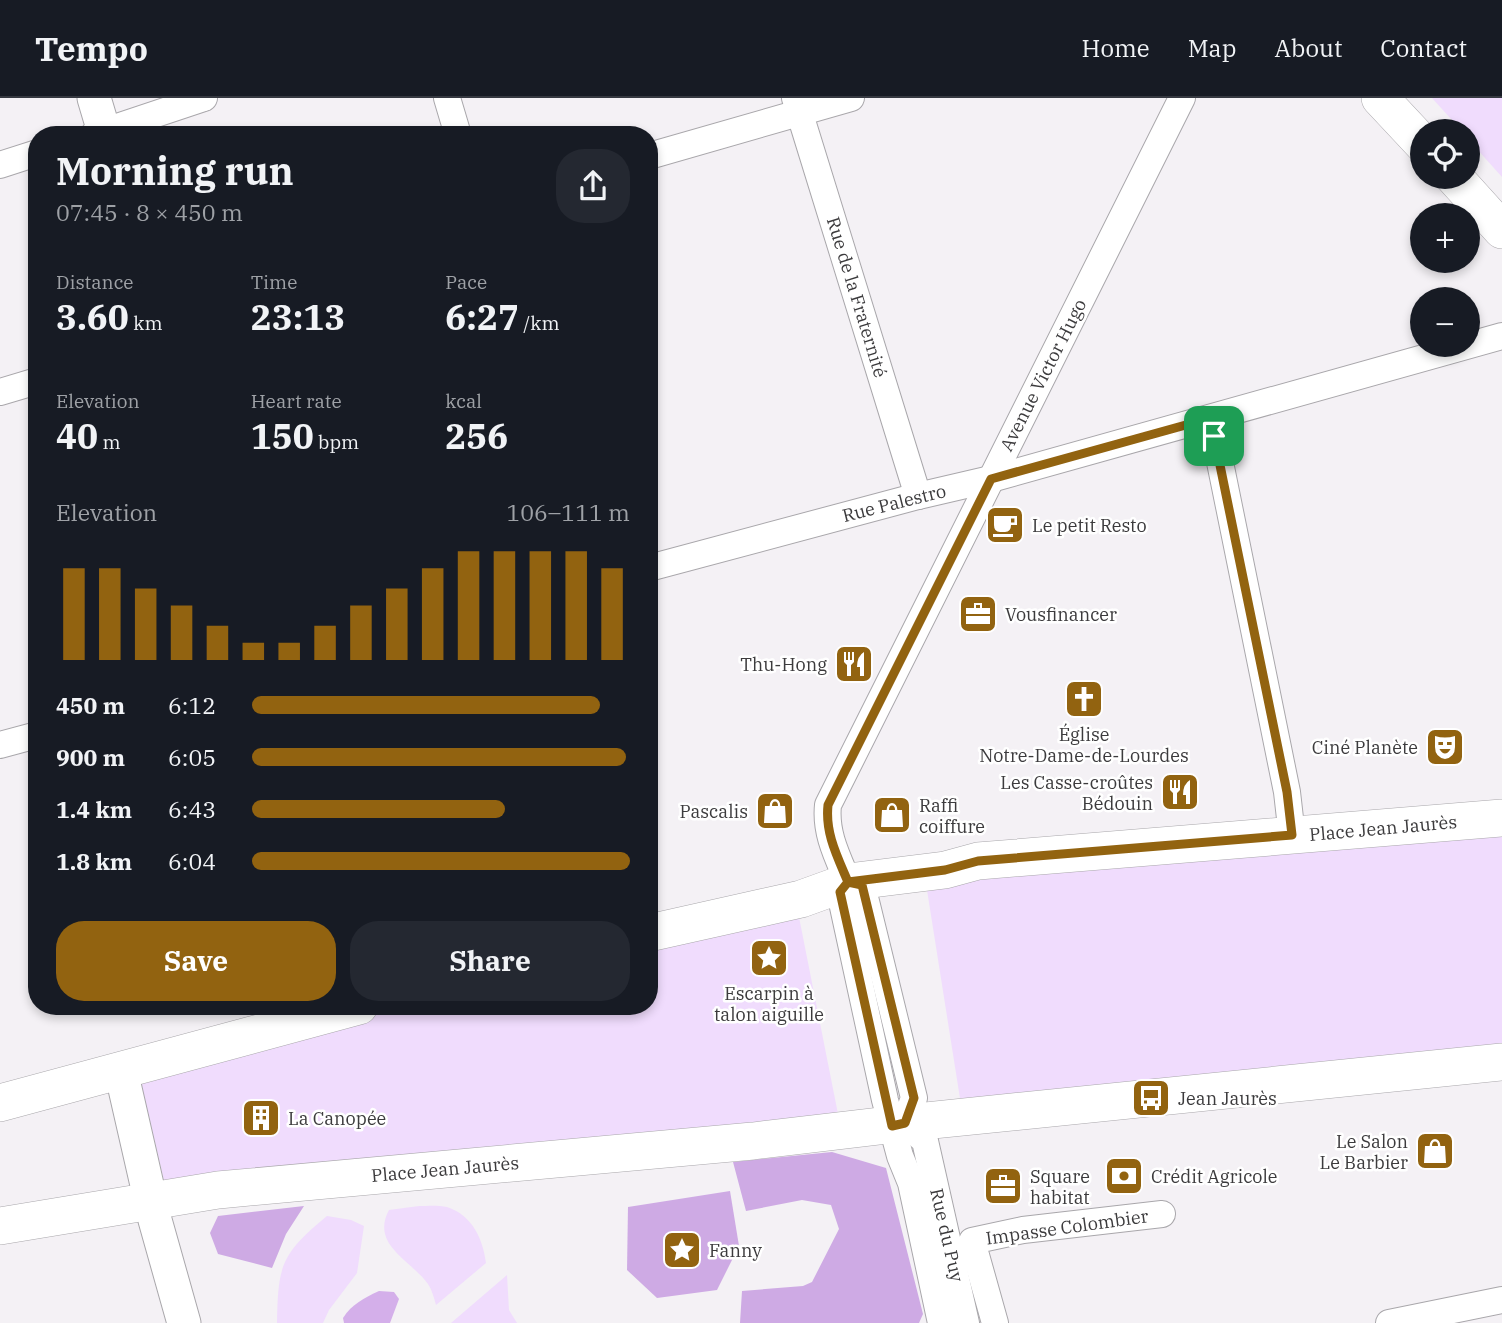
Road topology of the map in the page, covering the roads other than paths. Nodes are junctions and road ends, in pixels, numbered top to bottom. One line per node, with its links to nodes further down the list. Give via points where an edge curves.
1 (94, 98): 8 (street)
2 (204, 98): 9 (street)
3 (447, 98): 10 (street)
4 (851, 98): 7 (street)
5 (1182, 98): 21 (street, Avenue Victor Hugo)
6 (1380, 98): 11 (main road)
7 (798, 106): 12 (street); 22 (street, Rue de la Fraternité)
8 (99, 126)
9 (123, 126)
10 (455, 126)
11 (1410, 130)
12 (658, 153)
13 (28, 156): 14 (street)
14 (0, 165)
15 (1465, 189): 16 (main road)
16 (1502, 230)
17 (1502, 336): 20 (street, Rue Palestro)
18 (28, 384): 19 (street)
19 (0, 392)
20 (1211, 418): 21 (street, Rue Palestro); 27 (street)
21 (991, 479): 22 (street, Rue Palestro); 28 (street, Avenue Victor Hugo, via 828,805)
22 (918, 496): 23 (street, Rue Palestro)
23 (658, 566)
24 (28, 737): 25 (street)
25 (0, 745)
26 (1502, 818): 27 (main road, Place Jean Jaurès)
27 (1292, 835): 28 (main road, Place Jean Jaurès, via 978,861)
28 (836, 886): 29 (main road, Place Jean Jaurès, via 801,899); 34 (street)
29 (658, 931)
30 (321, 1015): 32 (main road)
31 (1502, 1062): 34 (main road, Place Jean Jaurès)
32 (121, 1071): 33 (main road); 35 (street)
33 (0, 1103)
34 (906, 1138): 35 (main road, Place Jean Jaurès, via 675,1149 344,1177); 40 (street); 41 (street, Rue du Puy)
35 (150, 1201): 37 (main road, Place Jean Jaurès); 39 (street)
36 (1162, 1214): 42 (street, Impasse Colombier, via 1023,1230 972,1241)
37 (0, 1226)
38 (1502, 1300): 43 (street)
39 (184, 1323)
40 (941, 1323)
41 (965, 1323)
42 (995, 1323)
43 (1389, 1323)

